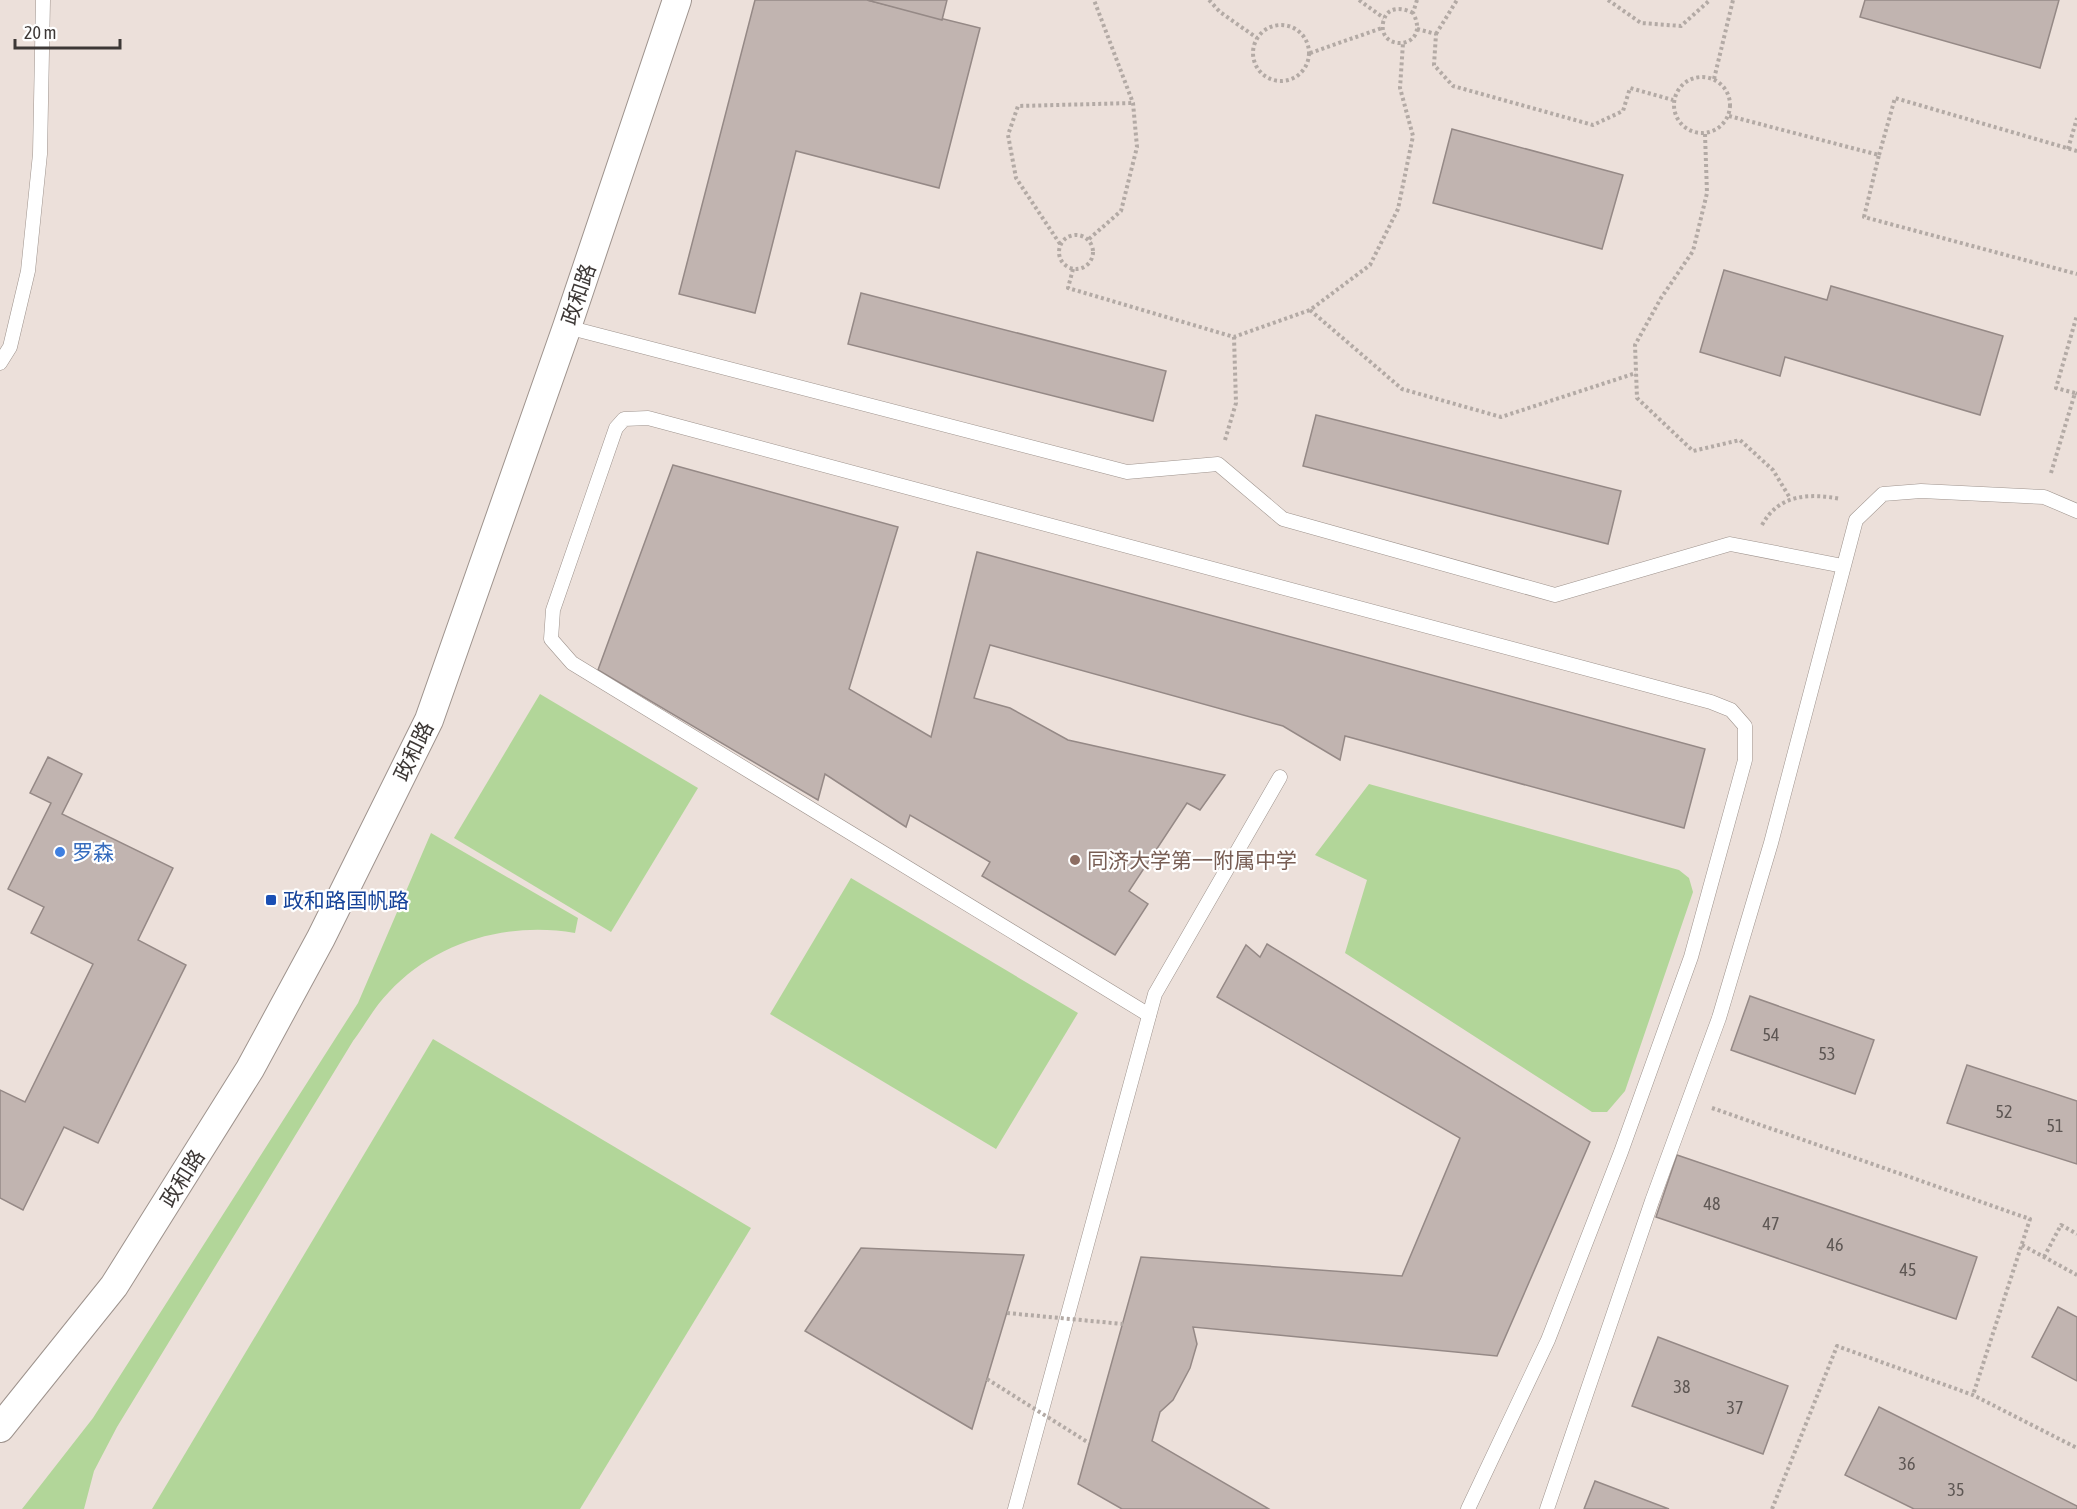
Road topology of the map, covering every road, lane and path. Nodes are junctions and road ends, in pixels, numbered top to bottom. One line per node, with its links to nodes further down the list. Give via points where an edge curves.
1 (43, 0): 36 (lane, via 40,154 28,271 10,347)
2 (677, 0): 34 (street, 政和路)
3 (1094, 0): 21 (path)
4 (1209, 0): 16 (path)
5 (1359, 0): 12 (path)
6 (1417, 0): 11 (path)
7 (1457, 0): 15 (path)
8 (1608, 0): 9 (path, via 1641,23 1681,26)
9 (1710, 0)
10 (1733, 0): 19 (path)
11 (1413, 13): 12 (path, via 1403,8 1392,10); 14 (path)
12 (1384, 18): 13 (path)
13 (1382, 28): 17 (path, via 1386,38); 18 (path)
14 (1417, 29): 15 (path); 17 (path, via 1409,42)
15 (1436, 34): 20 (path, via 1434,65 1453,86 1593,125 1623,111 1630,88)
16 (1257, 38): 18 (path, via 1273,25 1294,27 1302,34); 18 (path, via 1253,58 1264,76 1273,81 1294,79 1308,64)
17 (1403, 43): 32 (path, via 1400,88 1413,136 1398,209 1371,265)
18 (1310, 53)
19 (1714, 79): 20 (path, via 1694,77 1684,82); 22 (path, via 1728,94)
20 (1673, 100): 24 (path, via 1684,128)
21 (1133, 103): 28 (path, via 1137,147 1121,211); 29 (path, via 1018,106 1008,135 1016,178)
22 (1728, 116): 24 (path, via 1723,124); 27 (path)
23 (2077, 118): 25 (path)
24 (1705, 134): 37 (path, via 1707,193 1693,251 1635,345)
25 (2068, 149): 26 (path); 27 (path, via 1895,98)
26 (2077, 151)
27 (1879, 155): 31 (path, via 1863,217)
28 (1089, 239): 29 (path, via 1079,234 1068,236); 30 (path, via 1094,249 1092,260 1084,268)
29 (1060, 244): 30 (path, via 1058,255 1062,264)
30 (1073, 269): 35 (path, via 1068,288)
31 (2077, 274)
32 (1310, 309): 35 (path); 37 (path, via 1402,389 1501,417)
33 (2077, 315): 38 (path, via 2056,388)
34 (567, 327): 39 (lane, via 1127,472); 57 (street, 政和路, via 429,720 321,938 250,1069 114,1286)
35 (1234, 337): 39 (path, via 1236,403)
36 (0, 363)
37 (1636, 373): 41 (path, via 1637,398 1693,451 1740,440 1773,470)
38 (2076, 393): 40 (path)
39 (1218, 464): 44 (lane, via 1283,519 1555,595 1730,544)
40 (2044, 497): 42 (lane, via 1921,491 1883,494); 43 (lane)
41 (1790, 498): 42 (path, via 1818,495); 44 (path, via 1769,513)
42 (1866, 510): 45 (lane, via 1856,520)
43 (2077, 511)
44 (1752, 548): 45 (lane)
45 (1843, 566): 48 (lane, via 1771,843 1719,1018)
46 (1280, 777): 47 (lane, via 1155,994)
47 (1149, 1015): 60 (lane); 61 (lane, via 572,663 551,639 553,610 616,428 624,419 648,418 1700,699 1731,710 1744,726 1745,760 1691,957 1548,1340)
48 (1689, 1100): 50 (path, via 2030,1220); 62 (lane)
49 (2077, 1234): 51 (path, via 2061,1225)
50 (2022, 1245): 51 (path); 56 (path)
51 (2044, 1257): 52 (path)
52 (2077, 1275)
53 (1007, 1313): 54 (path, bridge)
54 (1123, 1324)
55 (987, 1379): 58 (path, bridge)
56 (1972, 1395): 59 (path); 63 (path, via 1836,1346)
57 (0, 1428)
58 (1089, 1443)
59 (2077, 1448)
60 (1015, 1509)
61 (1468, 1509)
62 (1547, 1509)
63 (1772, 1509)

